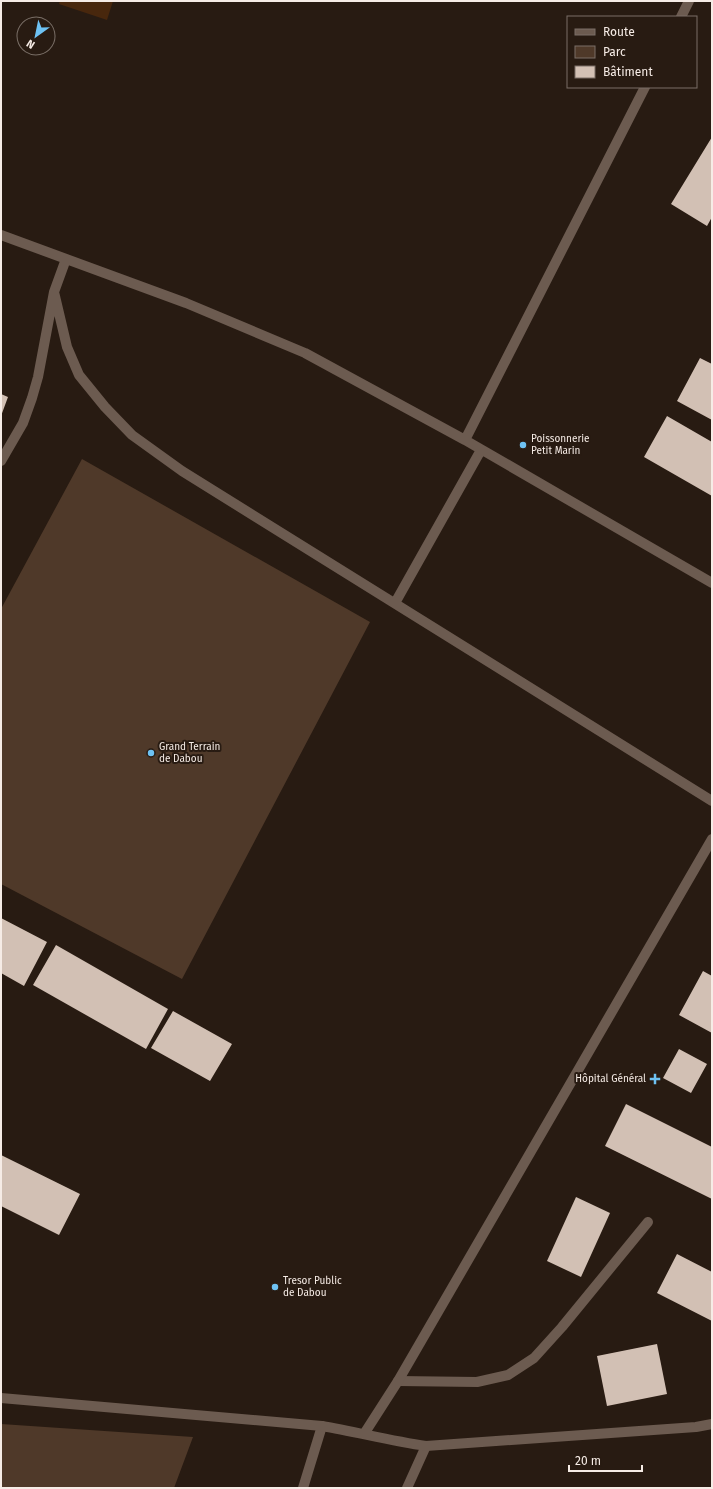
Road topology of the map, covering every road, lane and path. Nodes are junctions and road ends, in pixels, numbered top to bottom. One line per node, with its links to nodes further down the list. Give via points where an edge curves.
1 (689, 1): 2 (street)
2 (682, 16)
3 (644, 88): 7 (street)
4 (1, 235): 5 (street)
5 (66, 259): 6 (street); 7 (street, via 186,303 305,353)
6 (54, 292): 9 (street, via 32,398 23,423); 11 (street, via 67,347 79,375 105,407 132,434 182,471)
7 (465, 440): 8 (street)
8 (481, 450): 10 (street); 11 (street)
9 (1, 461)
10 (712, 583)
11 (395, 603): 12 (street)
12 (712, 801)
13 (712, 839): 15 (street)
14 (648, 1222): 15 (street, via 534,1358 508,1375 477,1382)
15 (398, 1381): 19 (street)
16 (1, 1398): 18 (street)
17 (712, 1424): 20 (street)
18 (322, 1426): 19 (street); 21 (street)
19 (364, 1434): 20 (street)
20 (426, 1446): 22 (street)
21 (303, 1488)
22 (407, 1488)

